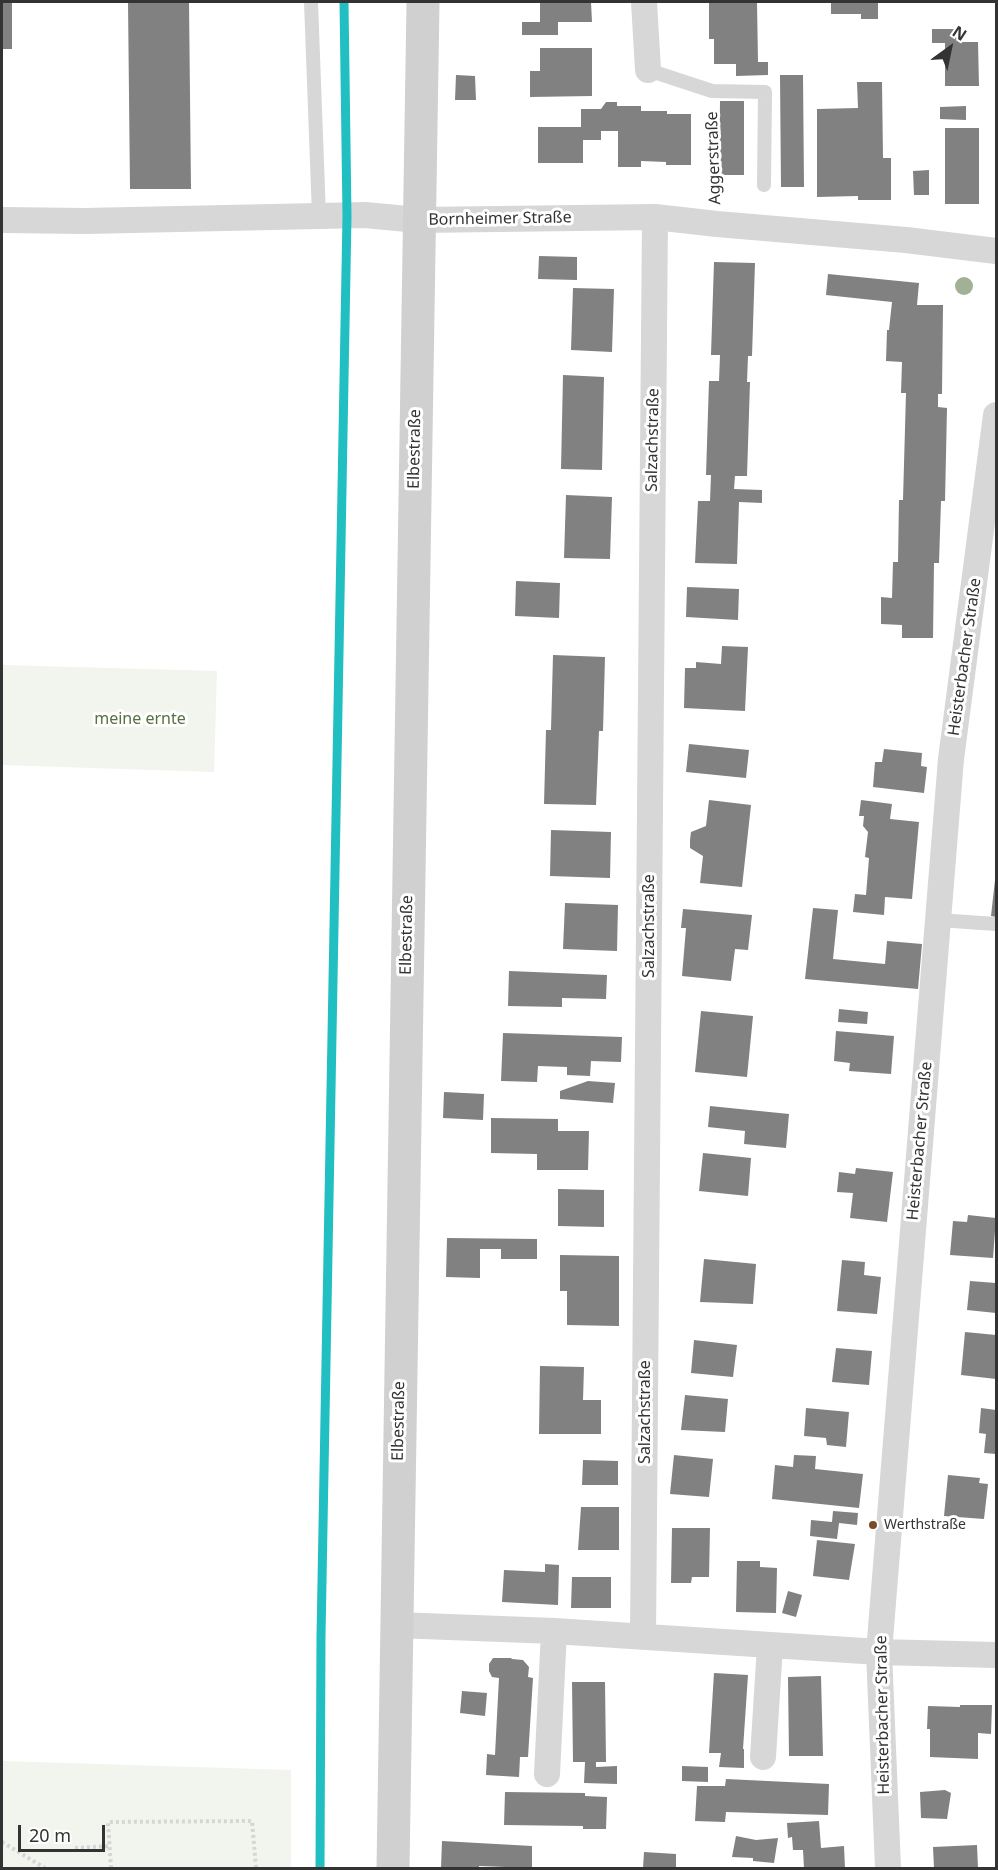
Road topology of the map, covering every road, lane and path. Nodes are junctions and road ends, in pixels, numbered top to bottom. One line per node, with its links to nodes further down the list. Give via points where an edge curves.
1 (311, 2): 7 (lane)
2 (423, 2): 10 (main road, Elbestraße)
3 (644, 2): 4 (street)
4 (648, 70): 5 (lane)
5 (712, 91): 6 (lane, via 765,92); 11 (path, Aggerstraße)
6 (764, 185)
7 (320, 216): 9 (street, Bornheimer Straße); 10 (street, Bornheimer Straße)
8 (656, 217): 10 (street, Bornheimer Straße); 11 (street, Bornheimer Straße); 18 (street, Salzachstraße)
9 (2, 220)
10 (418, 220): 16 (main road, Elbestraße)
11 (717, 224): 12 (street, Bornheimer Straße)
12 (996, 251)
13 (996, 415): 14 (street, Heisterbacher Straße, via 951,759)
14 (938, 920): 15 (lane); 20 (street, Heisterbacher Straße)
15 (996, 924)
16 (396, 1625): 17 (street); 30 (main road, Elbestraße)
17 (554, 1630): 18 (street); 23 (street)
18 (643, 1636): 19 (street)
19 (770, 1646): 20 (street); 22 (street)
20 (879, 1652): 21 (street); 31 (street, Heisterbacher Straße)
21 (996, 1654)
22 (763, 1757)
23 (547, 1774)
24 (2, 1842): 27 (path)
25 (110, 1846): 26 (path); 28 (path); 29 (path, via 108,1822 252,1821)
26 (75, 1848)
27 (45, 1869)
28 (111, 1869)
29 (256, 1869)
30 (393, 1869)
31 (888, 1869)

